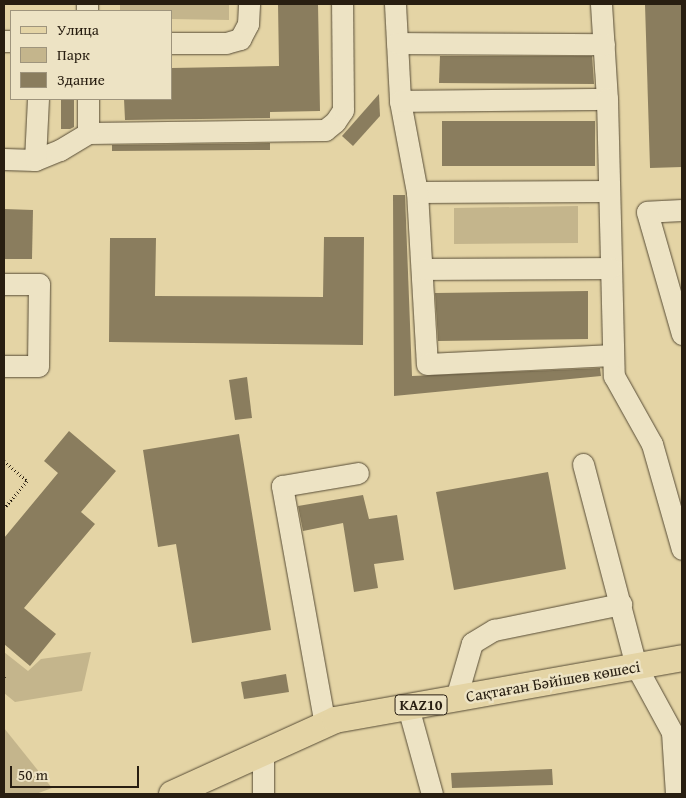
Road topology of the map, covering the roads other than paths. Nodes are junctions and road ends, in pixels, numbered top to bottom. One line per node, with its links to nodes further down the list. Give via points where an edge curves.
1 (249, 4): 5 (lane, via 248,24 240,40)
2 (342, 4): 12 (lane, via 343,110 325,130)
3 (395, 4): 6 (lane)
4 (601, 4): 7 (lane)
5 (172, 43)
6 (397, 43): 7 (lane); 11 (lane)
7 (604, 44): 8 (lane)
8 (607, 98): 11 (lane); 15 (lane)
9 (38, 100): 14 (lane)
10 (88, 100): 12 (lane)
11 (400, 101): 16 (lane)
12 (88, 133): 14 (lane)
13 (4, 159): 14 (lane)
14 (35, 160)
15 (608, 191): 16 (lane); 19 (lane)
16 (417, 192): 18 (lane)
17 (682, 210): 21 (lane, via 647,212)
18 (422, 268): 19 (lane); 22 (lane, via 426,364)
19 (610, 268): 22 (lane)
20 (4, 284): 23 (lane, via 38,284 38,366)
21 (682, 334)
22 (613, 356): 26 (lane, via 614,376 652,444)
23 (4, 366)
24 (583, 464): 27 (lane)
25 (358, 473): 32 (lane, via 282,486)
26 (682, 549)
27 (621, 604): 29 (lane); 30 (lane, via 494,630 472,642)
28 (682, 658): 29 (main road, Сақтаған Бәйішев көшесі / KAZ10)
29 (636, 666): 30 (main road, Сақтаған Бәйішев көшесі / KAZ10); 33 (lane)
30 (456, 698): 31 (main road, Сақтаған Бәйішев көшесі / KAZ10)
31 (408, 707): 32 (main road, Сақтаған Бәйішев көшесі / KAZ10); 37 (lane)
32 (325, 725): 34 (main road, Сақтаған Бәйішев көшесі / KAZ10)
33 (677, 738): 38 (lane)
34 (263, 753): 35 (main road, Сақтаған Бәйішев көшесі / KAZ10); 36 (lane)
35 (172, 794)
36 (263, 794)
37 (432, 794)
38 (676, 794)

